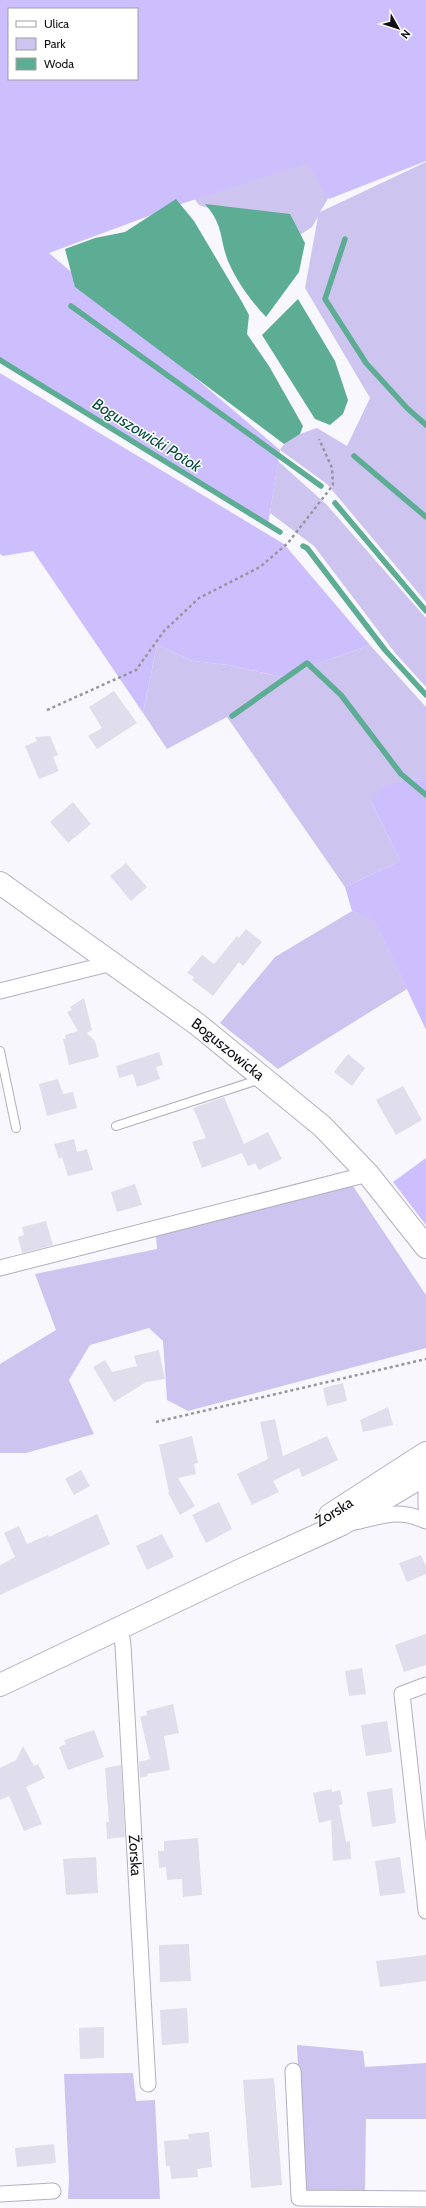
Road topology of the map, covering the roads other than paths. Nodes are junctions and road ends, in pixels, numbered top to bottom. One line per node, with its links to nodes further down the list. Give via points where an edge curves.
1 (3, 887): 2 (main road, Boguszowicka)
2 (112, 963): 3 (street); 5 (main road, Boguszowicka, via 196,1024)
3 (0, 991)
4 (0, 1051): 7 (lane)
5 (264, 1078): 6 (lane); 8 (main road, Boguszowicka, via 322,1126)
6 (116, 1126)
7 (16, 1128)
8 (368, 1174): 9 (main road, Boguszowicka); 10 (street)
9 (426, 1248)
10 (0, 1268)
11 (426, 1453): 17 (main road, Żorska)
12 (426, 1474): 16 (main road, Żorska)
13 (426, 1486): 14 (street)
14 (426, 1508)
15 (426, 1521): 16 (street, Żorska, via 413,1515 398,1513)
16 (342, 1524): 17 (main road, Żorska)
17 (241, 1570): 18 (main road, Żorska)
18 (120, 1627): 19 (main road, Żorska); 23 (street, Żorska)
19 (0, 1685)
20 (426, 1685): 21 (street, via 402,1694)
21 (426, 1910)
22 (293, 2071): 26 (street, via 299,2198)
23 (148, 2084)
24 (53, 2191): 25 (street)
25 (0, 2194)
26 (426, 2199)

